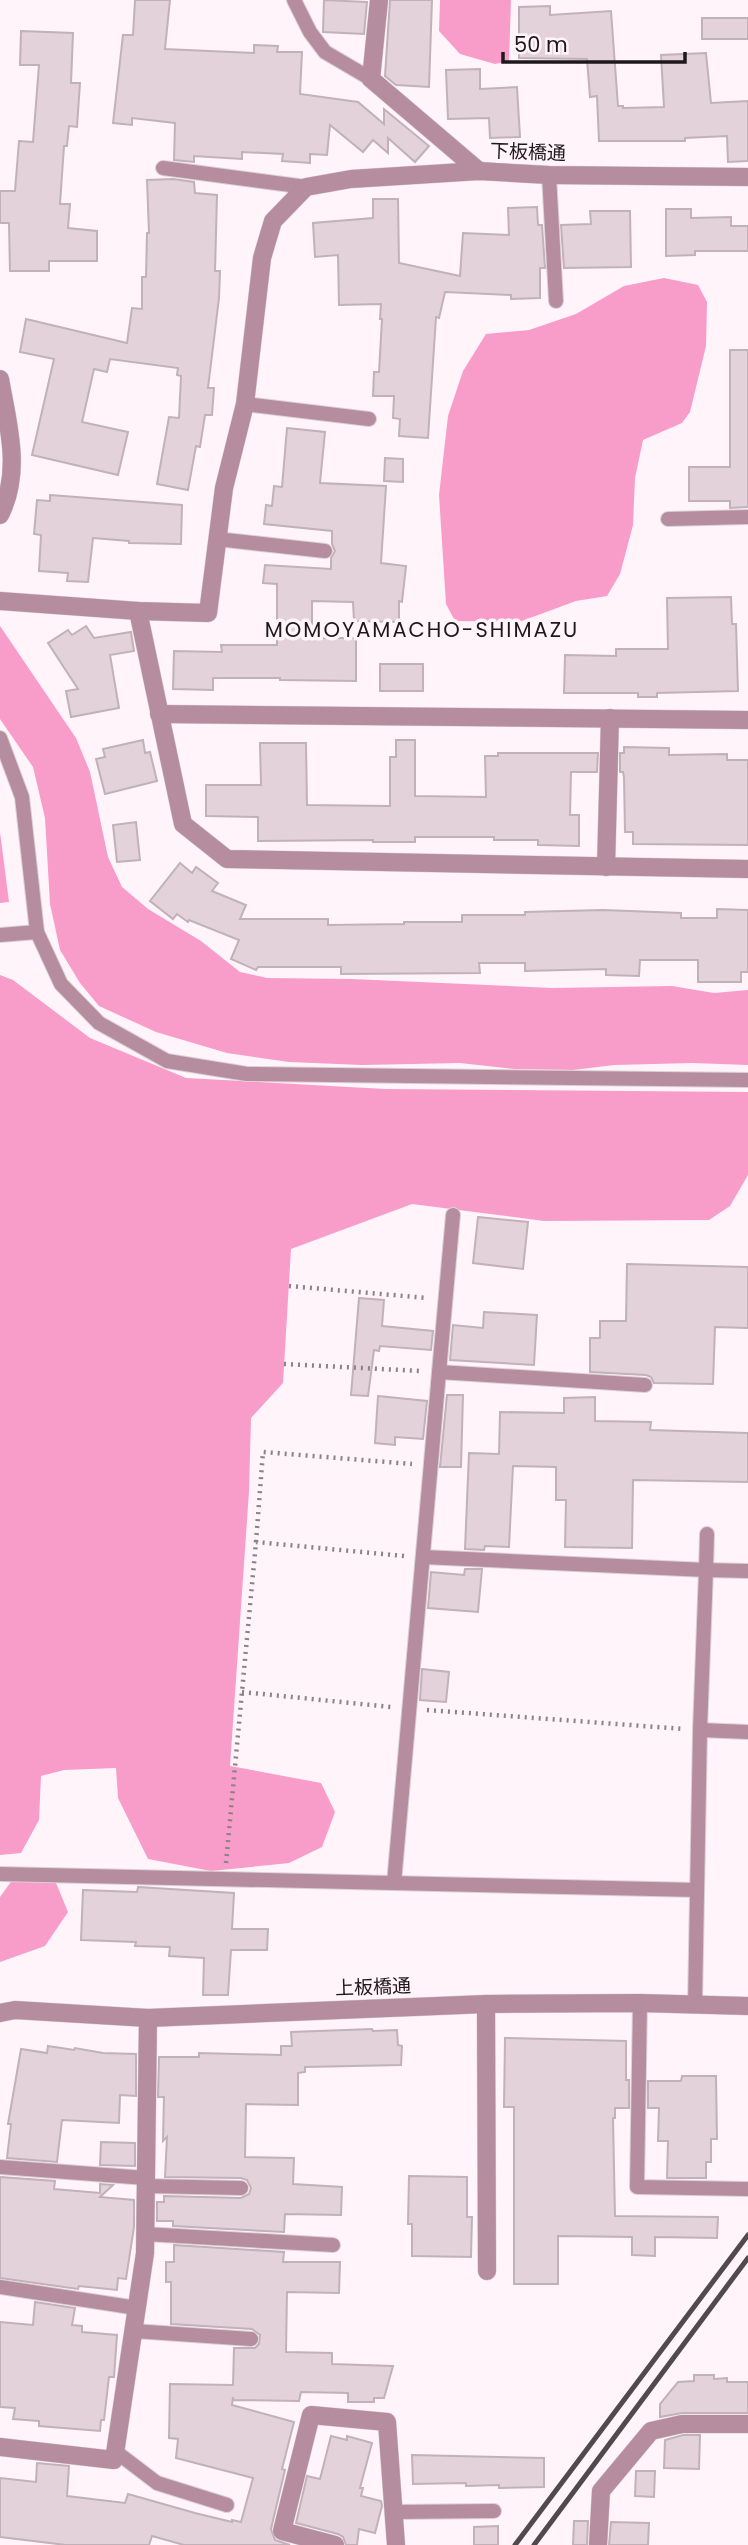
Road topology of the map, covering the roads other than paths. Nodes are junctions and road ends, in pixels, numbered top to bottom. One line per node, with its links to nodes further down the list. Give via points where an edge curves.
1 (294, 0): 3 (lane, via 325,52)
2 (379, 0): 3 (street)
3 (371, 79): 5 (street)
4 (163, 168): 8 (lane)
5 (479, 171): 6 (street, 下板橋通); 8 (street, 下板橋通, via 351,179)
6 (549, 175): 7 (street, 下板橋通); 9 (lane)
7 (748, 177)
8 (306, 187): 11 (street, via 273,221 262,258)
9 (556, 301)
10 (0, 379): 13 (street, via 13,459 9,495)
11 (245, 404): 12 (lane); 16 (street, via 224,488)
12 (369, 419)
13 (0, 515)
14 (748, 517): 15 (lane)
15 (668, 519)
16 (217, 539): 17 (lane); 19 (street, via 208,613)
17 (325, 551)
18 (0, 601): 19 (street)
19 (138, 611): 20 (street)
20 (159, 714): 21 (street); 24 (street, via 183,824 227,859)
21 (610, 718): 22 (street); 24 (street)
22 (748, 720)
23 (0, 738): 26 (lane, via 22,797)
24 (606, 866): 25 (street)
25 (748, 869)
26 (37, 932): 27 (lane); 28 (lane, via 61,984 99,1023 167,1061 247,1074)
27 (0, 935)
28 (748, 1080)
29 (453, 1215): 30 (lane)
30 (439, 1372): 31 (lane); 33 (lane)
31 (645, 1385)
32 (707, 1534): 34 (lane)
33 (422, 1557): 34 (lane); 39 (lane)
34 (706, 1570): 35 (lane); 36 (lane)
35 (748, 1571)
36 (700, 1730): 37 (lane); 40 (lane)
37 (748, 1732)
38 (0, 1874): 39 (lane)
39 (394, 1883): 40 (lane)
40 (697, 1890): 43 (lane)
41 (640, 2003): 42 (street, 上板橋通); 43 (street, 上板橋通); 50 (lane, via 636,2187)
42 (486, 2004): 46 (street, 上板橋通); 53 (street)
43 (695, 2005): 44 (street, 上板橋通)
44 (748, 2006)
45 (0, 2013): 46 (street, 上板橋通, via 15,2010)
46 (148, 2018): 48 (street)
47 (0, 2167): 48 (lane)
48 (146, 2182): 49 (lane); 51 (street)
49 (242, 2188)
50 (748, 2189)
51 (145, 2234): 52 (lane); 55 (street)
52 (333, 2245)
53 (487, 2271)
54 (0, 2287): 55 (lane)
55 (137, 2308): 56 (street)
56 (134, 2331): 57 (lane); 60 (street)
57 (251, 2339)
58 (748, 2424): 66 (street, via 682,2424 652,2431 601,2491)
59 (0, 2447): 60 (street, via 114,2460)
60 (115, 2451): 61 (lane, via 157,2483)
61 (227, 2505)
62 (494, 2511): 63 (lane)
63 (393, 2512): 64 (street, via 387,2422 311,2415 282,2531); 65 (street)
64 (335, 2545)
65 (396, 2545)
66 (598, 2545)

